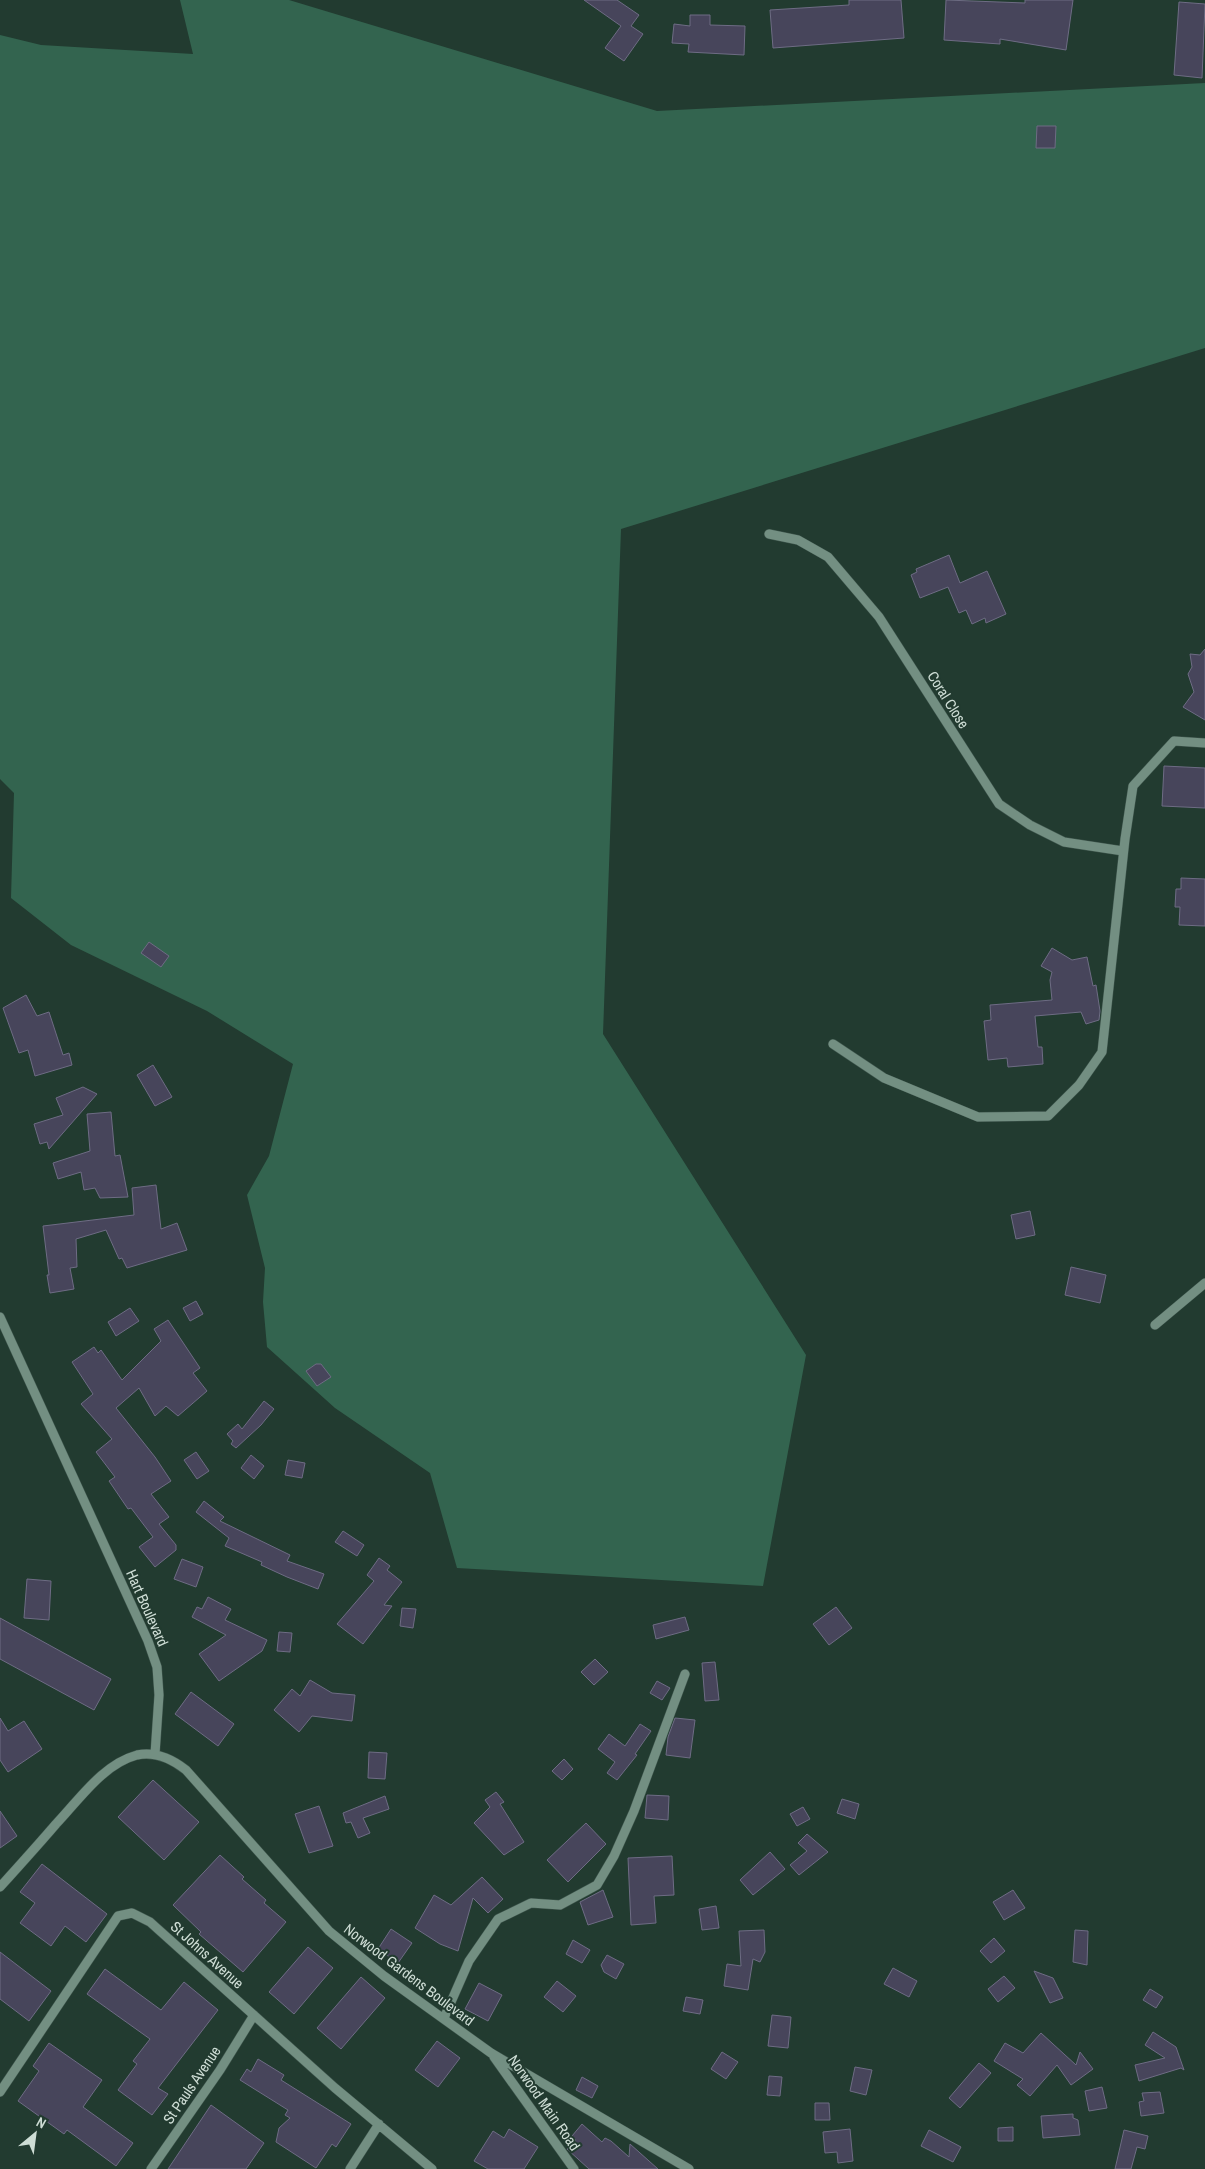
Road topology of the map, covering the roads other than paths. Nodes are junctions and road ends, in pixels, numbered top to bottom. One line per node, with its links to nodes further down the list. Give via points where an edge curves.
1 (769, 534): 3 (street, Coral Close, via 798,540 828,556 879,618 999,804 1064,842)
2 (1205, 743): 3 (street, via 1174,741 1133,786)
3 (1123, 851): 4 (street, via 1102,1052 1079,1085 1048,1116 978,1117 884,1078)
4 (833, 1044)
5 (1205, 1284): 7 (street)
6 (0, 1317): 9 (street, Hart Boulevard, via 148,1641 157,1667 159,1695)
7 (1155, 1325)
8 (685, 1674): 12 (street, via 634,1811 614,1856 596,1885 560,1905 531,1903 498,1919 470,1961)
9 (155, 1754): 10 (street, via 137,1755 98,1778); 12 (street, Norwood Gardens Boulevard, via 186,1770 329,1931 384,1976)
10 (0, 1887)
11 (254, 2015): 14 (street, St Johns Avenue, via 150,1922 132,1913 118,1916); 15 (street, St Johns Avenue); 16 (street, St Pauls Avenue)
12 (444, 2018): 13 (street, Norwood Gardens Boulevard)
13 (491, 2053): 19 (street, Norwood Main Road); 20 (street, Norwood Gardens Boulevard)
14 (0, 2092)
15 (379, 2124): 17 (street); 18 (street, St Johns Avenue)
16 (151, 2169)
17 (350, 2169)
18 (432, 2169)
19 (574, 2169)
20 (689, 2169)

